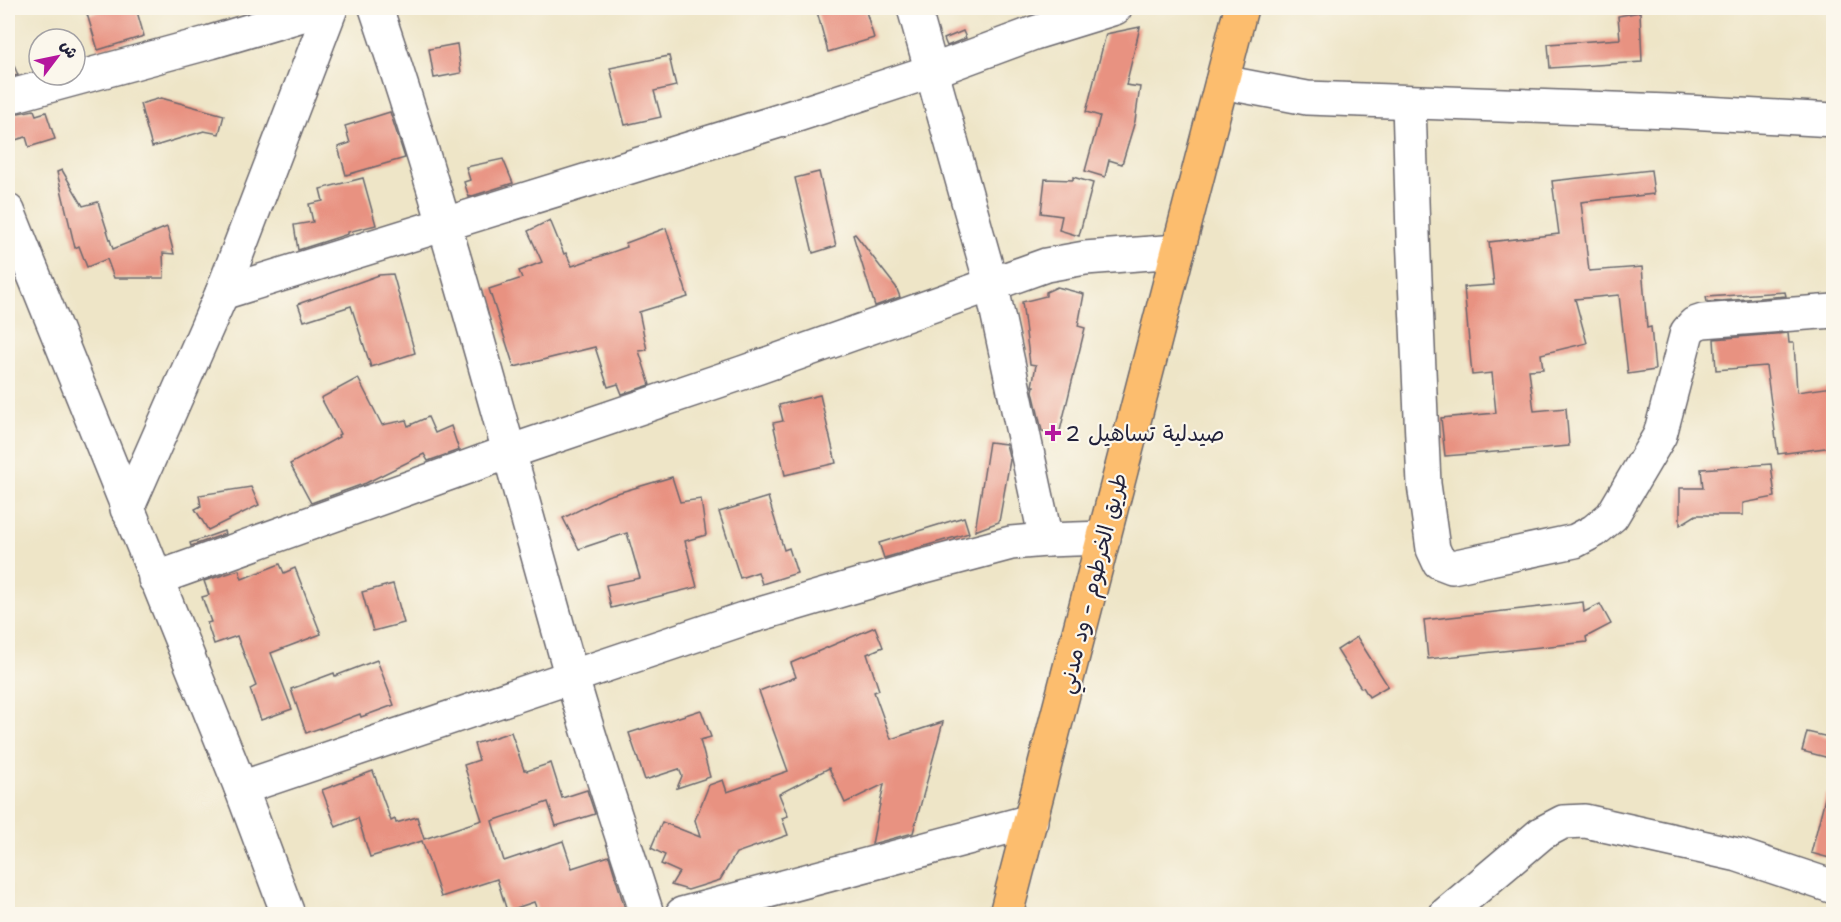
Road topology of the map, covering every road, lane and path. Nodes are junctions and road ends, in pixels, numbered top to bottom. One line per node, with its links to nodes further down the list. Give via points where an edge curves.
1 (326, 8): 9 (street)
2 (331, 8): 16 (street)
3 (376, 8): 13 (street)
4 (914, 8): 7 (street)
5 (1116, 8): 7 (street)
6 (1241, 8): 8 (highway, طريق الخرطوم - ود مدني)
7 (932, 71): 13 (street); 15 (street)
8 (1222, 82): 10 (street, via 1306,98); 14 (highway, طريق الخرطوم - ود مدني)
9 (8, 97)
10 (1409, 103): 11 (street); 17 (street, via 1424,484 1432,549 1439,562 1452,567 1575,541 1611,516 1660,435 1687,332 1694,324)
11 (1833, 120)
12 (8, 211): 19 (street)
13 (446, 224): 16 (street); 18 (street)
14 (1178, 251): 15 (street, via 1055,263); 20 (highway, طريق الخرطوم - ود مدني)
15 (991, 283): 18 (street); 21 (street)
16 (222, 293): 19 (street)
17 (1833, 311)
18 (509, 452): 22 (street); 23 (street)
19 (127, 509): 22 (street)
20 (1104, 538): 21 (street); 25 (highway, طريق الخرطوم - ود مدني)
21 (1046, 540): 23 (street, via 1011,543 913,569 743,619)
22 (155, 579): 24 (street)
23 (572, 677): 24 (street); 28 (street)
24 (241, 788): 27 (street)
25 (1031, 821): 29 (street); 30 (highway, طريق الخرطوم - ود مدني)
26 (1833, 887): 31 (street, via 1738,855 1585,821 1563,822 1542,833)
27 (288, 915)
28 (647, 915)
29 (682, 915)
30 (1006, 915)
31 (1446, 915)

